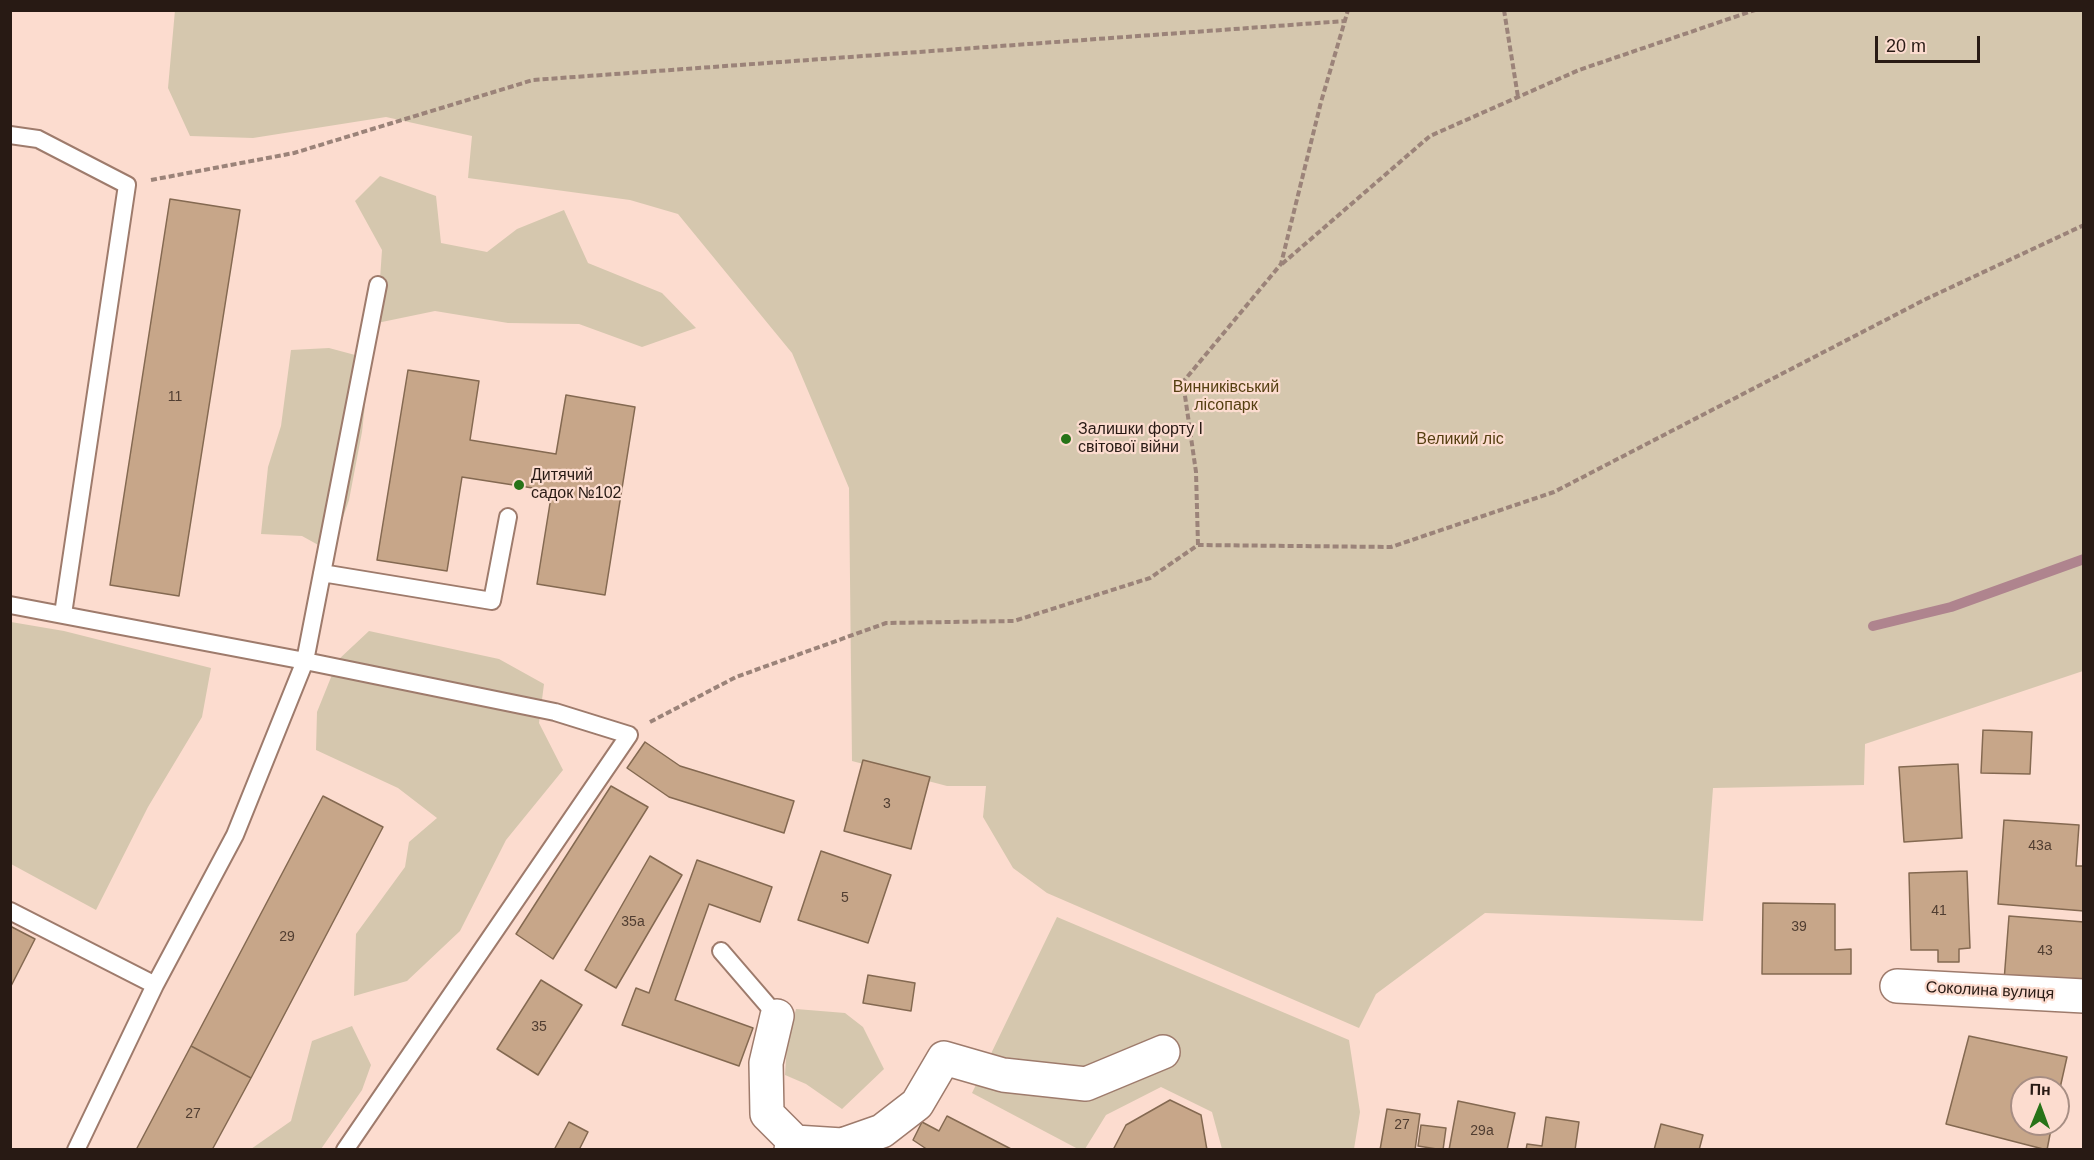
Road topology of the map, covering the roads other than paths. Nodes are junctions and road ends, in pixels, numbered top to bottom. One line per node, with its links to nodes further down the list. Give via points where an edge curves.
1 (10, 135): 6 (lane, via 38,139 127,185)
2 (378, 285): 4 (lane)
3 (508, 517): 4 (lane, via 492,602)
4 (322, 573): 7 (lane)
5 (10, 605): 6 (lane)
6 (63, 614): 7 (lane)
7 (305, 661): 10 (lane, via 235,835); 17 (lane, via 555,712 629,735)
8 (10, 911): 10 (lane)
9 (722, 951): 13 (lane)
10 (155, 985): 16 (lane)
11 (1897, 986): 12 (street, Соколина вулиця)
12 (2084, 996)
13 (777, 1016): 15 (street, via 766,1063 767,1114)
14 (1163, 1052): 15 (street, via 1086,1084 1003,1075 944,1058 917,1104 882,1131 842,1145)
15 (793, 1146)
16 (76, 1149)
17 (345, 1149)

